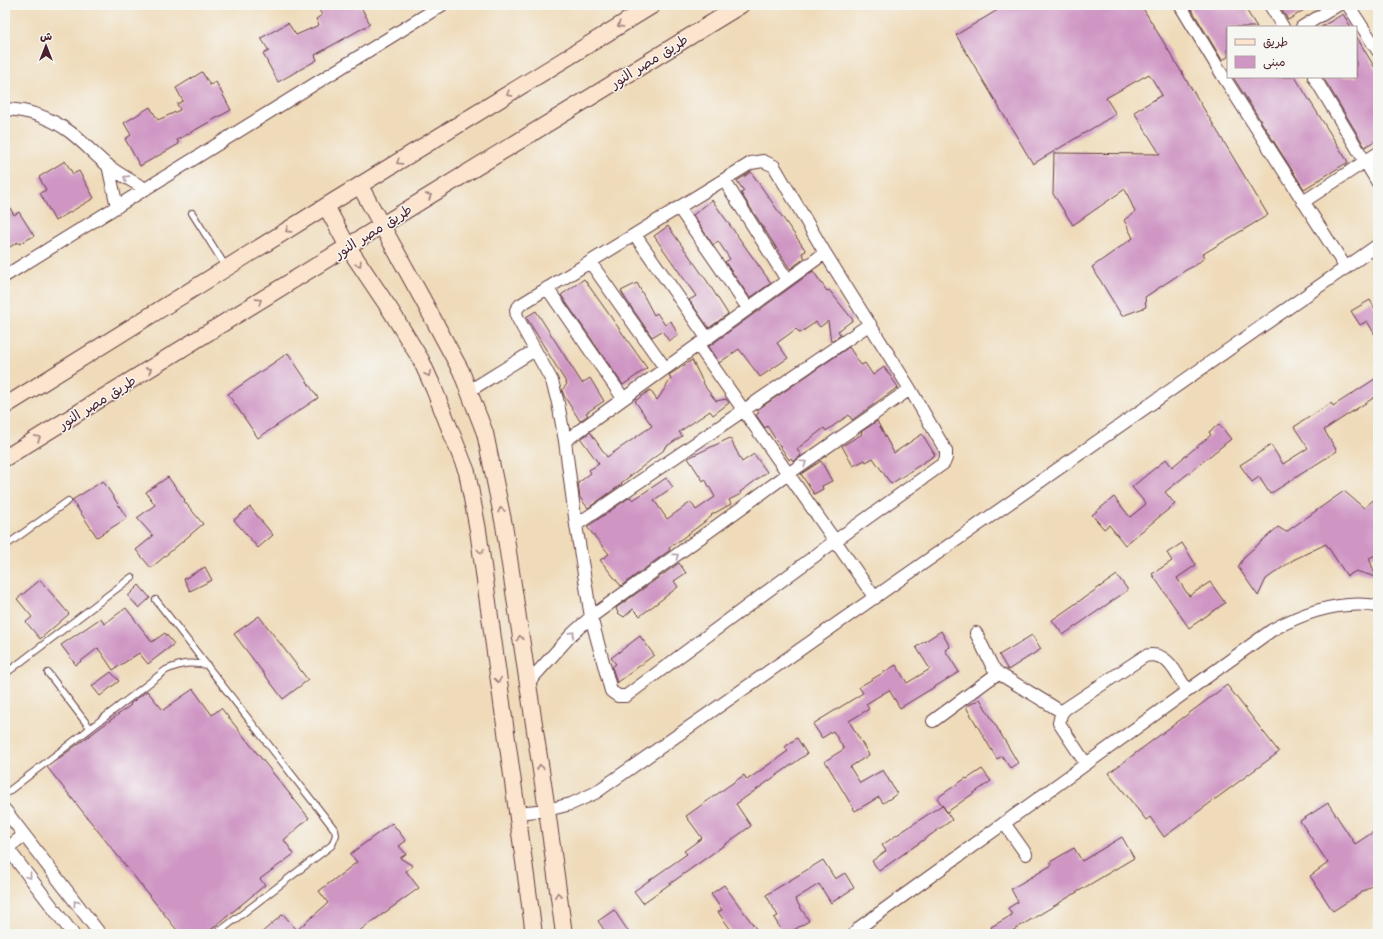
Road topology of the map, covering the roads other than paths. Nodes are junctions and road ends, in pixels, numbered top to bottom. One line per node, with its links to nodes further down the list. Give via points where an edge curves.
1 (442, 5): 21 (street)
2 (653, 5): 20 (street, one-way to 20)
3 (741, 5): 27 (street, طريق مصر النور, one-way to 3)
4 (1180, 5): 11 (street)
5 (1270, 5): 8 (street)
6 (1338, 5): 9 (street)
7 (1348, 5): 10 (street)
8 (1283, 26)
9 (1304, 26)
10 (1378, 51)
11 (1225, 74)
12 (1227, 78): 22 (street)
13 (1315, 78): 16 (street)
14 (5, 109): 17 (street, via 28,112 55,122)
15 (1378, 153): 16 (street)
16 (1365, 162): 19 (street); 22 (street)
17 (108, 165): 21 (street, one-way to 17); 24 (street)
18 (724, 180): 25 (street); 31 (street, via 751,163 763,161 774,166); 36 (street)
19 (1378, 184)
20 (360, 186): 23 (street); 27 (street)
21 (146, 188): 24 (street)
22 (1303, 202): 33 (street)
23 (326, 206): 30 (street); 34 (street, one-way to 34)
24 (117, 207): 35 (street)
25 (679, 208): 28 (street); 38 (street)
26 (192, 213): 34 (lane)
27 (382, 225): 30 (street, طريق مصر النور); 44 (street, via 434,319)
28 (635, 235): 32 (street); 40 (street)
29 (1378, 245): 33 (street)
30 (348, 247): 49 (street, طريق مصر النور, one-way to 30); 73 (street, one-way to 73, via 421,360 467,472 478,530)
31 (825, 253): 36 (street); 39 (street)
32 (590, 262): 37 (street); 42 (street)
33 (1346, 268): 56 (street)
34 (227, 269): 46 (street)
35 (5, 276)
36 (788, 280): 38 (street)
37 (547, 288): 41 (street, via 516,310 517,317); 45 (street)
38 (748, 308): 40 (street)
39 (870, 324): 43 (street); 47 (street)
40 (702, 341): 42 (street); 47 (street)
41 (535, 350): 44 (street); 48 (street, via 552,381)
42 (665, 368): 45 (street)
43 (910, 389): 50 (street, one-way to 43); 53 (street, via 946,451 944,463)
44 (469, 391): 65 (street, one-way to 44, via 504,525 485,433)
45 (623, 398): 48 (street)
46 (5, 406)
47 (744, 411): 50 (street); 52 (street)
48 (564, 441): 52 (street)
49 (5, 458)
50 (788, 474): 53 (street); 59 (street, one-way to 50)
51 (68, 502): 54 (lane)
52 (576, 525): 59 (street)
53 (835, 541): 56 (street); 59 (street, via 626,696 618,696 611,691)
54 (5, 546)
55 (132, 577): 64 (lane)
56 (875, 598): 72 (street, via 595,793 571,804)
57 (156, 600): 61 (lane)
58 (1378, 606): 66 (street, via 1339,606 1317,610 1290,620)
59 (591, 617): 65 (street, one-way to 59)
60 (976, 633): 63 (street)
61 (207, 665): 69 (lane, via 179,664 166,670); 81 (lane, via 332,826 336,835 332,845)
62 (48, 673): 69 (lane)
63 (998, 673): 67 (street); 68 (street)
64 (5, 674)
65 (527, 684): 72 (street, one-way to 65)
66 (1187, 691): 67 (street, via 1167,661 1162,657 1145,656); 70 (street)
67 (1062, 712): 70 (street, via 1059,723)
68 (933, 721)
69 (90, 728): 71 (lane)
70 (1086, 764): 75 (street)
71 (5, 794)
72 (547, 810): 73 (street); 83 (street, one-way to 72)
73 (517, 813): 82 (street)
74 (7, 816): 76 (street)
75 (1004, 823): 78 (street); 84 (street, via 860,927)
76 (24, 835): 77 (street); 80 (street, one-way to 76)
77 (6, 848): 79 (street, one-way to 79)
78 (1026, 854)
79 (74, 934)
80 (100, 934)
81 (216, 934)
82 (534, 934)
83 (564, 934)
84 (854, 934)

